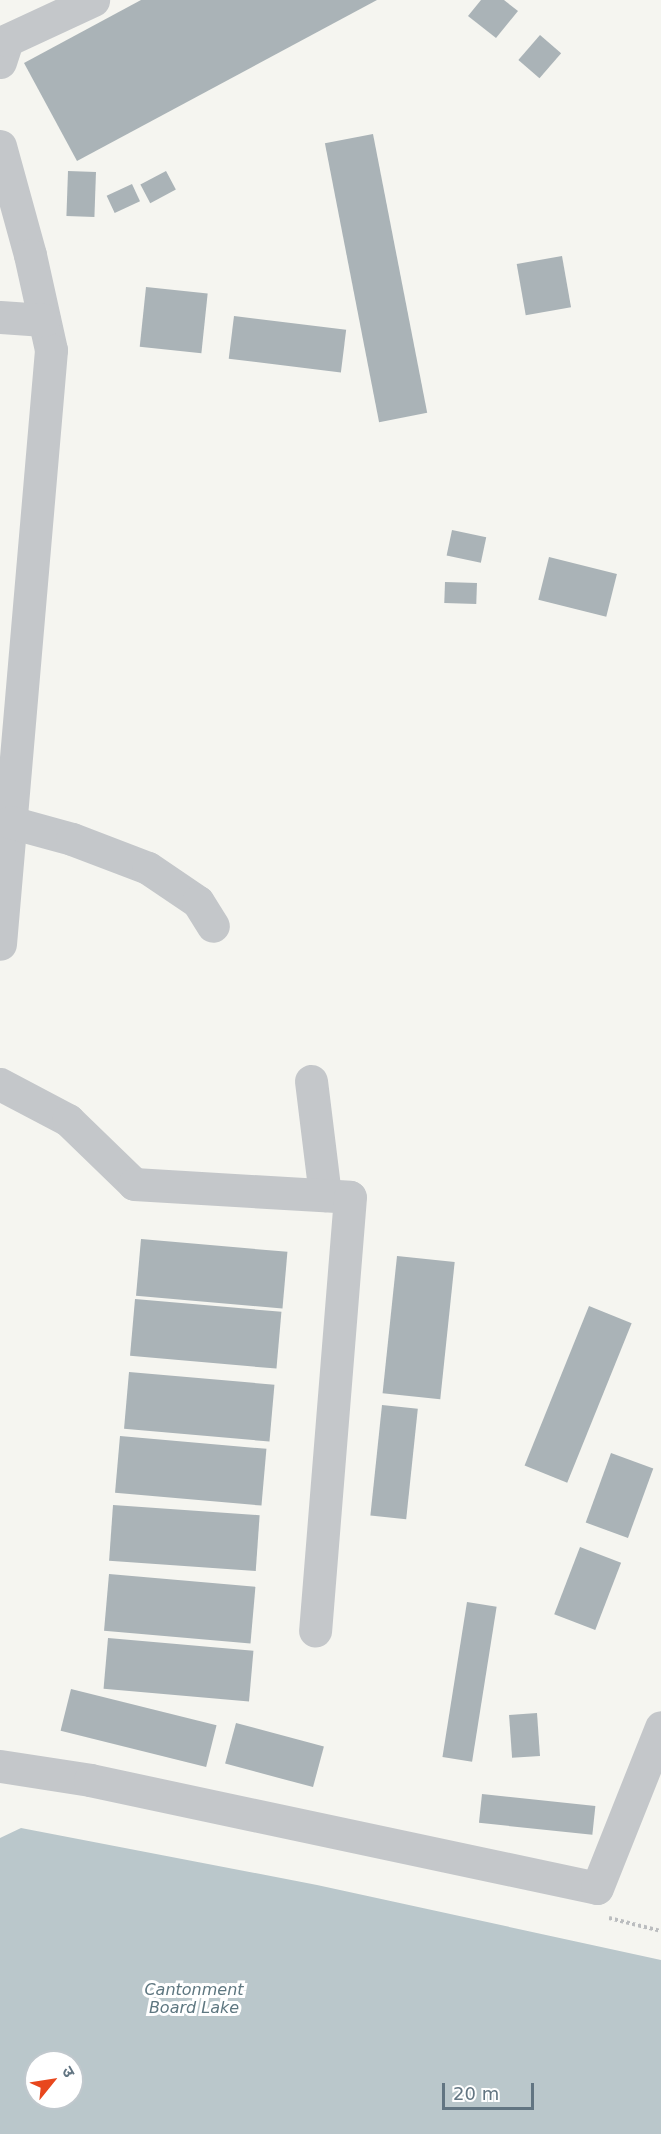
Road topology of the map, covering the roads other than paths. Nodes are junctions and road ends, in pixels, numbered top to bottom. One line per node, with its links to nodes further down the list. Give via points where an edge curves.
1 (93, 0): 2 (street, via 7,40)
2 (0, 62)
3 (0, 146): 5 (street)
4 (0, 317): 5 (street)
5 (44, 320): 6 (street, via 51,350)
6 (10, 822): 7 (street, via 72,839 148,868 198,902); 8 (street)
7 (213, 926)
8 (0, 944)
9 (311, 1081): 11 (street)
10 (0, 1084): 11 (street, via 68,1120 134,1184)
11 (325, 1195): 12 (street, via 350,1197)
12 (315, 1631)
13 (661, 1727): 14 (street, via 597,1888 90,1780)
14 (0, 1766)

